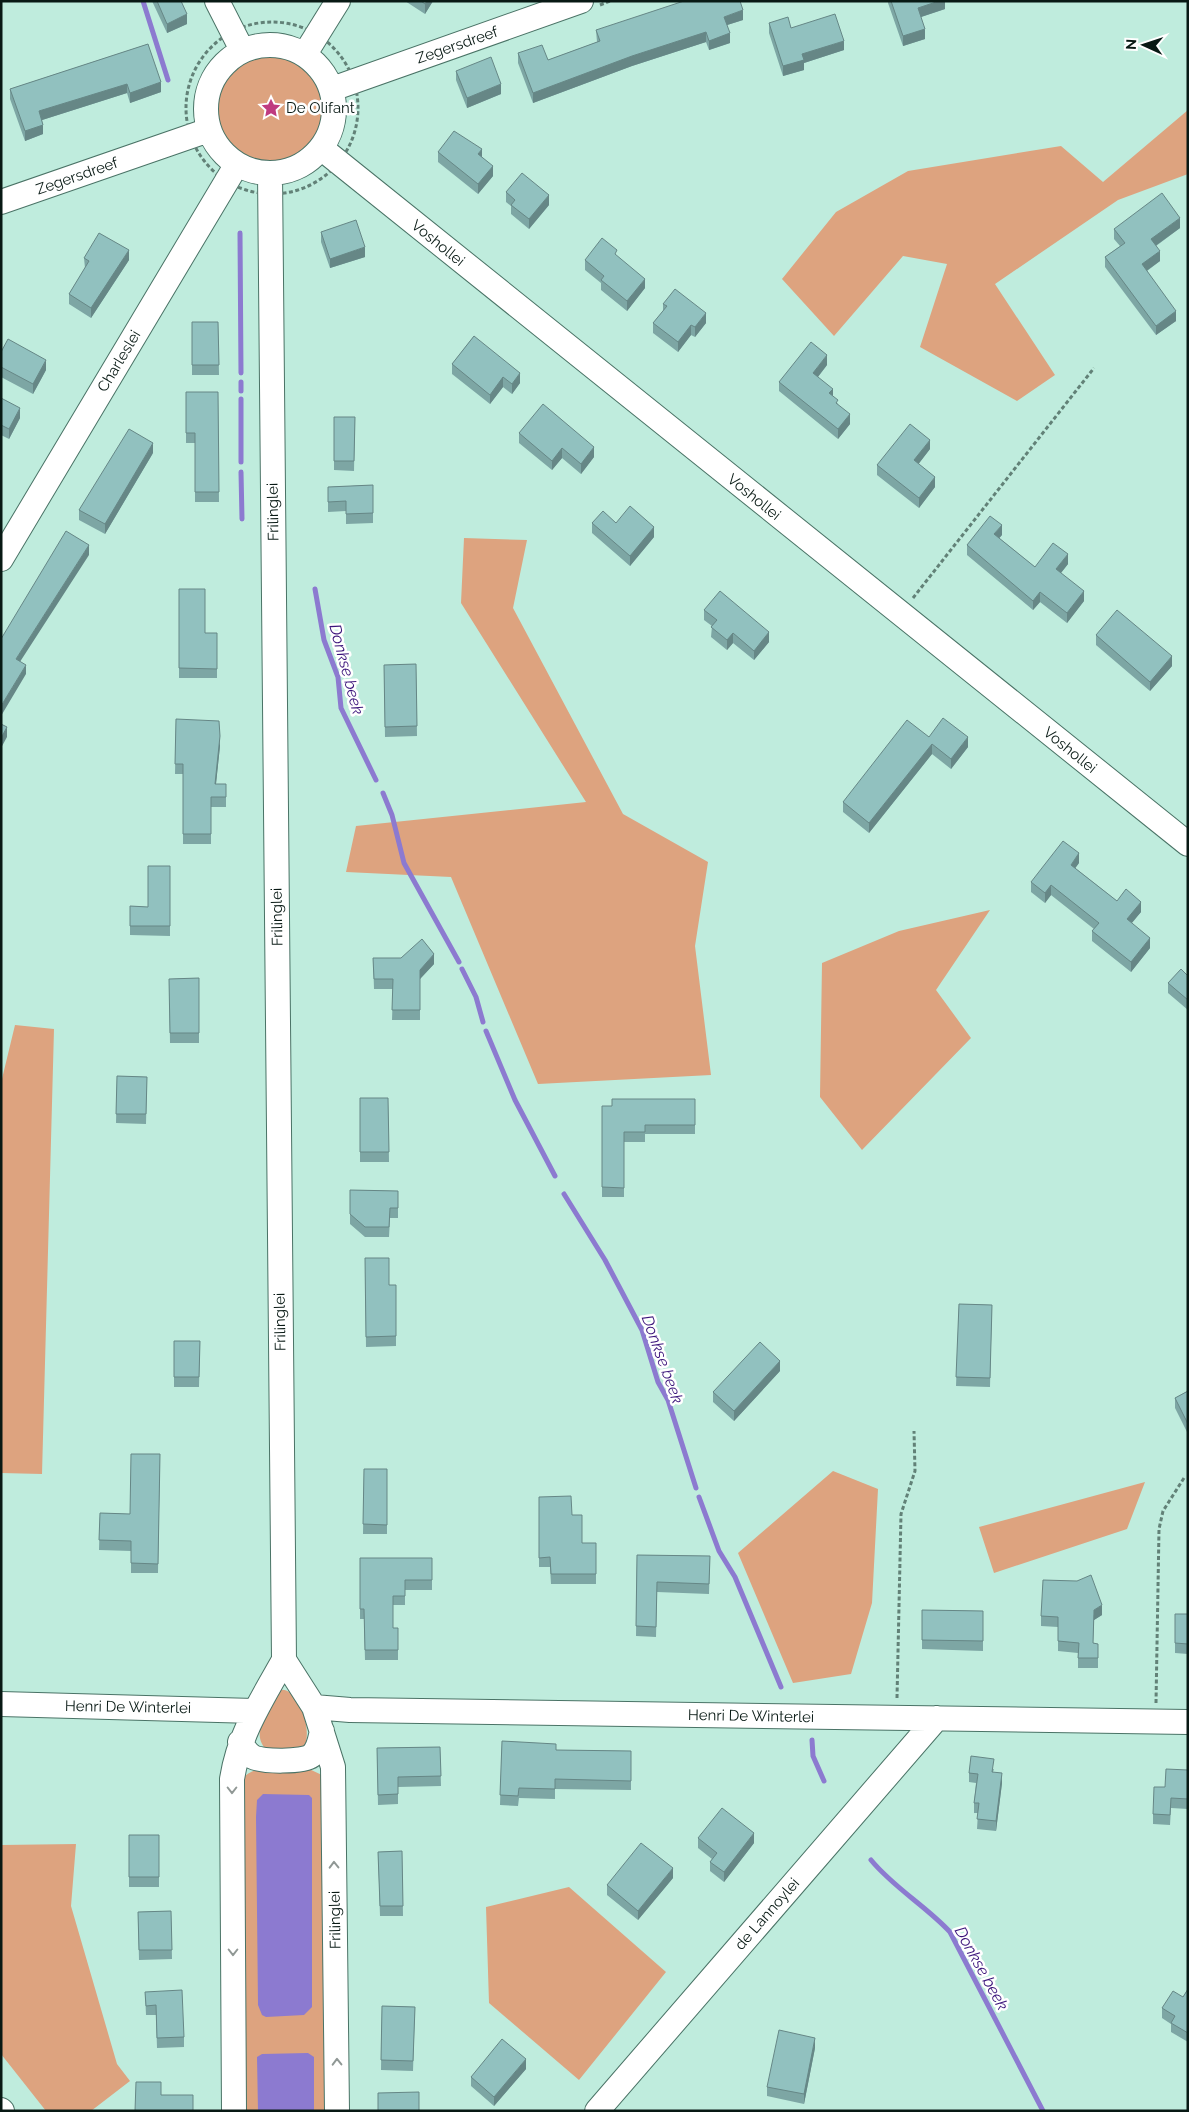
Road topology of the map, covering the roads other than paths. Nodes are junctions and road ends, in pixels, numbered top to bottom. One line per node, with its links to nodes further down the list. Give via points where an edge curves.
1 (217, 1): 4 (street)
2 (338, 1): 5 (street)
3 (581, 1): 6 (street, Zegersdreef)
4 (242, 50): 5 (street, via 264,44 285,45); 7 (street, via 223,64 210,84)
5 (306, 54): 6 (street)
6 (343, 85): 8 (street, via 335,110)
7 (200, 133): 9 (street, via 220,150); 11 (street, Zegersdreef)
8 (329, 156): 10 (street, via 306,162); 13 (street, Voshollei)
9 (232, 173): 10 (street, via 253,171); 12 (street, Charleslei)
10 (270, 184): 14 (street, Frilinglei)
11 (1, 202)
12 (5, 546)
13 (1188, 844)
14 (284, 1660): 16 (street, Frilinglei); 17 (street)
15 (1, 1704): 17 (street, Henri De Winterlei)
16 (314, 1707): 18 (street, Henri De Winterlei); 20 (street, Frilinglei)
17 (254, 1711): 21 (street)
18 (937, 1718): 19 (street, Henri De Winterlei); 24 (street, de Lannoylei)
19 (1188, 1722)
20 (322, 1731): 21 (street, via 318,1748 305,1760 254,1758 246,1753); 23 (street, Frilinglei, one-way to 20, via 333,1767)
21 (240, 1742): 22 (street, one-way to 22, via 232,1779)
22 (234, 2111)
23 (337, 2111)
24 (597, 2111)

